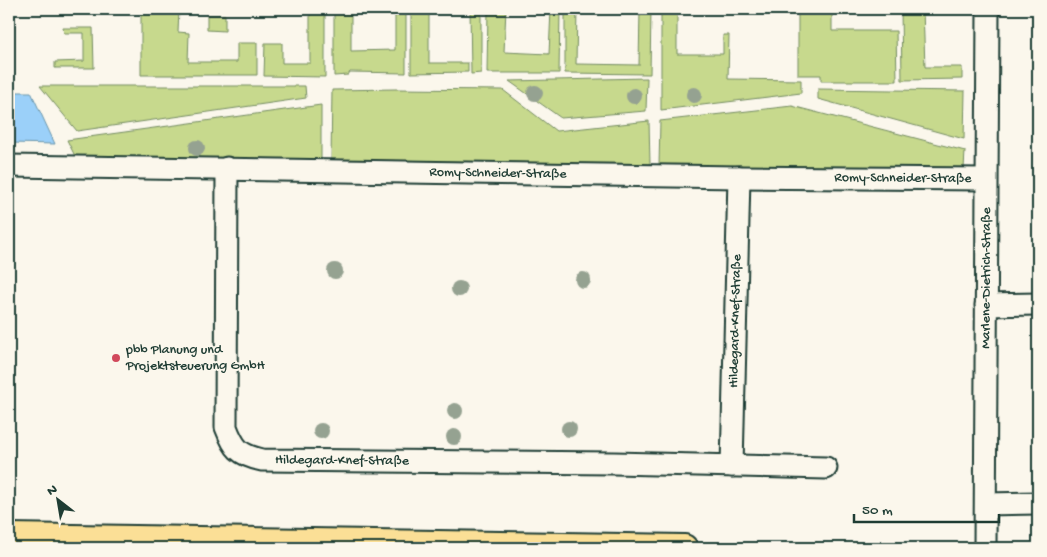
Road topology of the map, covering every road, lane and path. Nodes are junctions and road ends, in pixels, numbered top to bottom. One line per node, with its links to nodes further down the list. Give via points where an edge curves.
1 (988, 9): 5 (street, Marlene-Dietrich-Straße)
2 (9, 166): 3 (street, Romy-Schneider-Straße)
3 (227, 168): 4 (street, Romy-Schneider-Straße); 8 (street, Hildegard-Knef-Straße, via 226,427 237,450 248,457 262,460)
4 (739, 177): 5 (street, Romy-Schneider-Straße); 8 (street, Hildegard-Knef-Straße)
5 (986, 179): 7 (street, Marlene-Dietrich-Straße)
6 (1038, 304): 7 (street)
7 (986, 305): 10 (street, Marlene-Dietrich-Straße)
8 (732, 466): 9 (street, Hildegard-Knef-Straße)
9 (826, 468)
10 (986, 504): 11 (street); 15 (street, Marlene-Dietrich-Straße)
11 (1038, 504)
12 (9, 537): 13 (main road)
13 (377, 545): 14 (main road)
14 (684, 548)
15 (985, 548)

